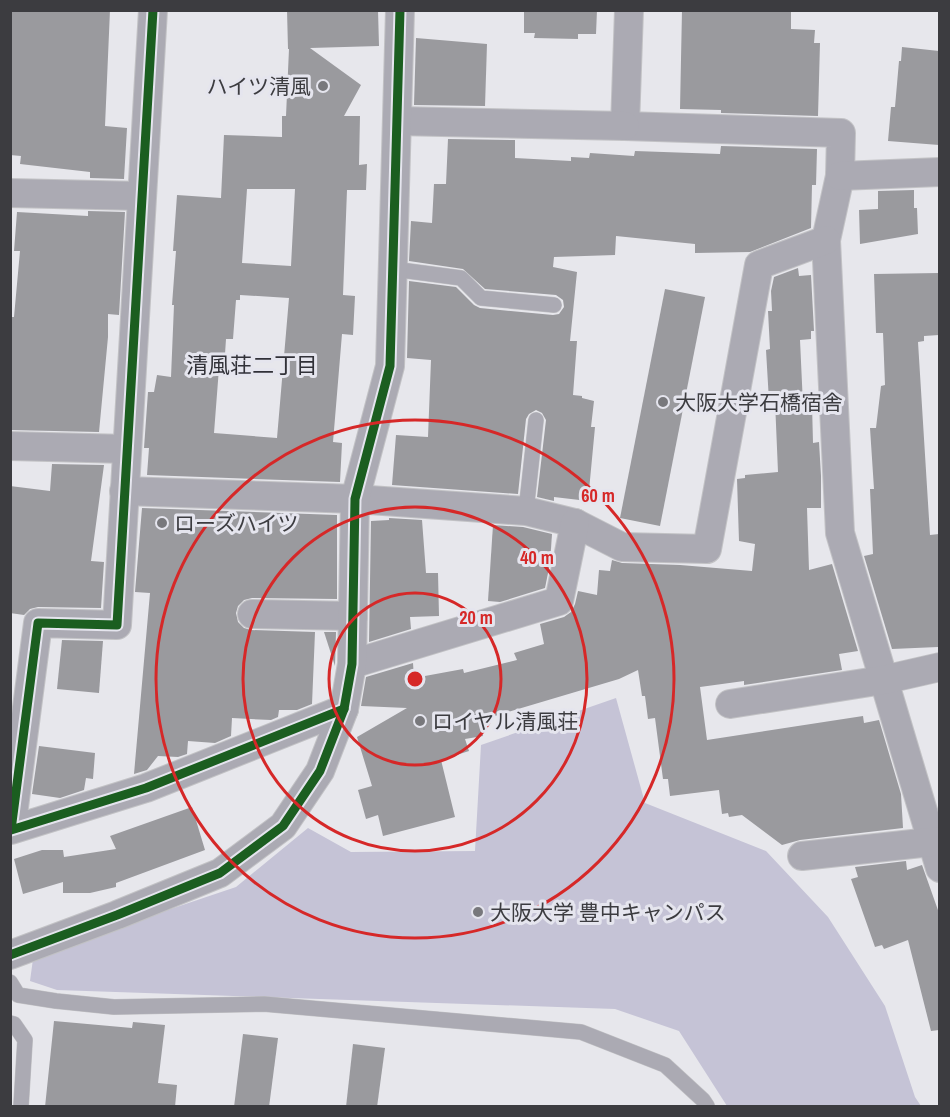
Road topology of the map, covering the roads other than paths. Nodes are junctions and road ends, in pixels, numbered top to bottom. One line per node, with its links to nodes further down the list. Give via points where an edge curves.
1 (153, 10): 9 (street)
2 (400, 10): 4 (street)
3 (629, 10): 5 (street)
4 (397, 121): 5 (street); 11 (street)
5 (625, 126): 7 (street, via 841,134)
6 (939, 172): 7 (street)
7 (840, 176): 10 (street)
8 (10, 193): 9 (street)
9 (141, 196): 15 (street)
10 (826, 240): 19 (street, via 759,265 707,549 622,546); 24 (street, via 840,533)
11 (393, 269): 12 (lane, via 460,278 482,298); 17 (street, via 390,366)
12 (554, 305)
13 (536, 420): 18 (lane)
14 (10, 446): 15 (street)
15 (127, 449): 16 (street)
16 (124, 491): 17 (street); 26 (street, via 117,625 38,623 11,830 146,788)
17 (355, 499): 18 (street); 21 (street)
18 (526, 511): 19 (street)
19 (575, 523): 22 (street, via 559,601)
20 (252, 614): 21 (street)
21 (353, 616): 22 (street)
22 (352, 664): 26 (street)
23 (939, 667): 24 (street)
24 (883, 680): 25 (street); 27 (street)
25 (730, 704)
26 (344, 709): 29 (street, via 320,771 283,826 220,873)
27 (936, 851): 28 (street)
28 (802, 856)
29 (10, 955)
30 (10, 982): 33 (lane, via 18,995 56,1001 114,1006 264,1004 581,1032 665,1065)
31 (10, 1023): 32 (lane, via 25,1040)
32 (21, 1107)
33 (707, 1107)

